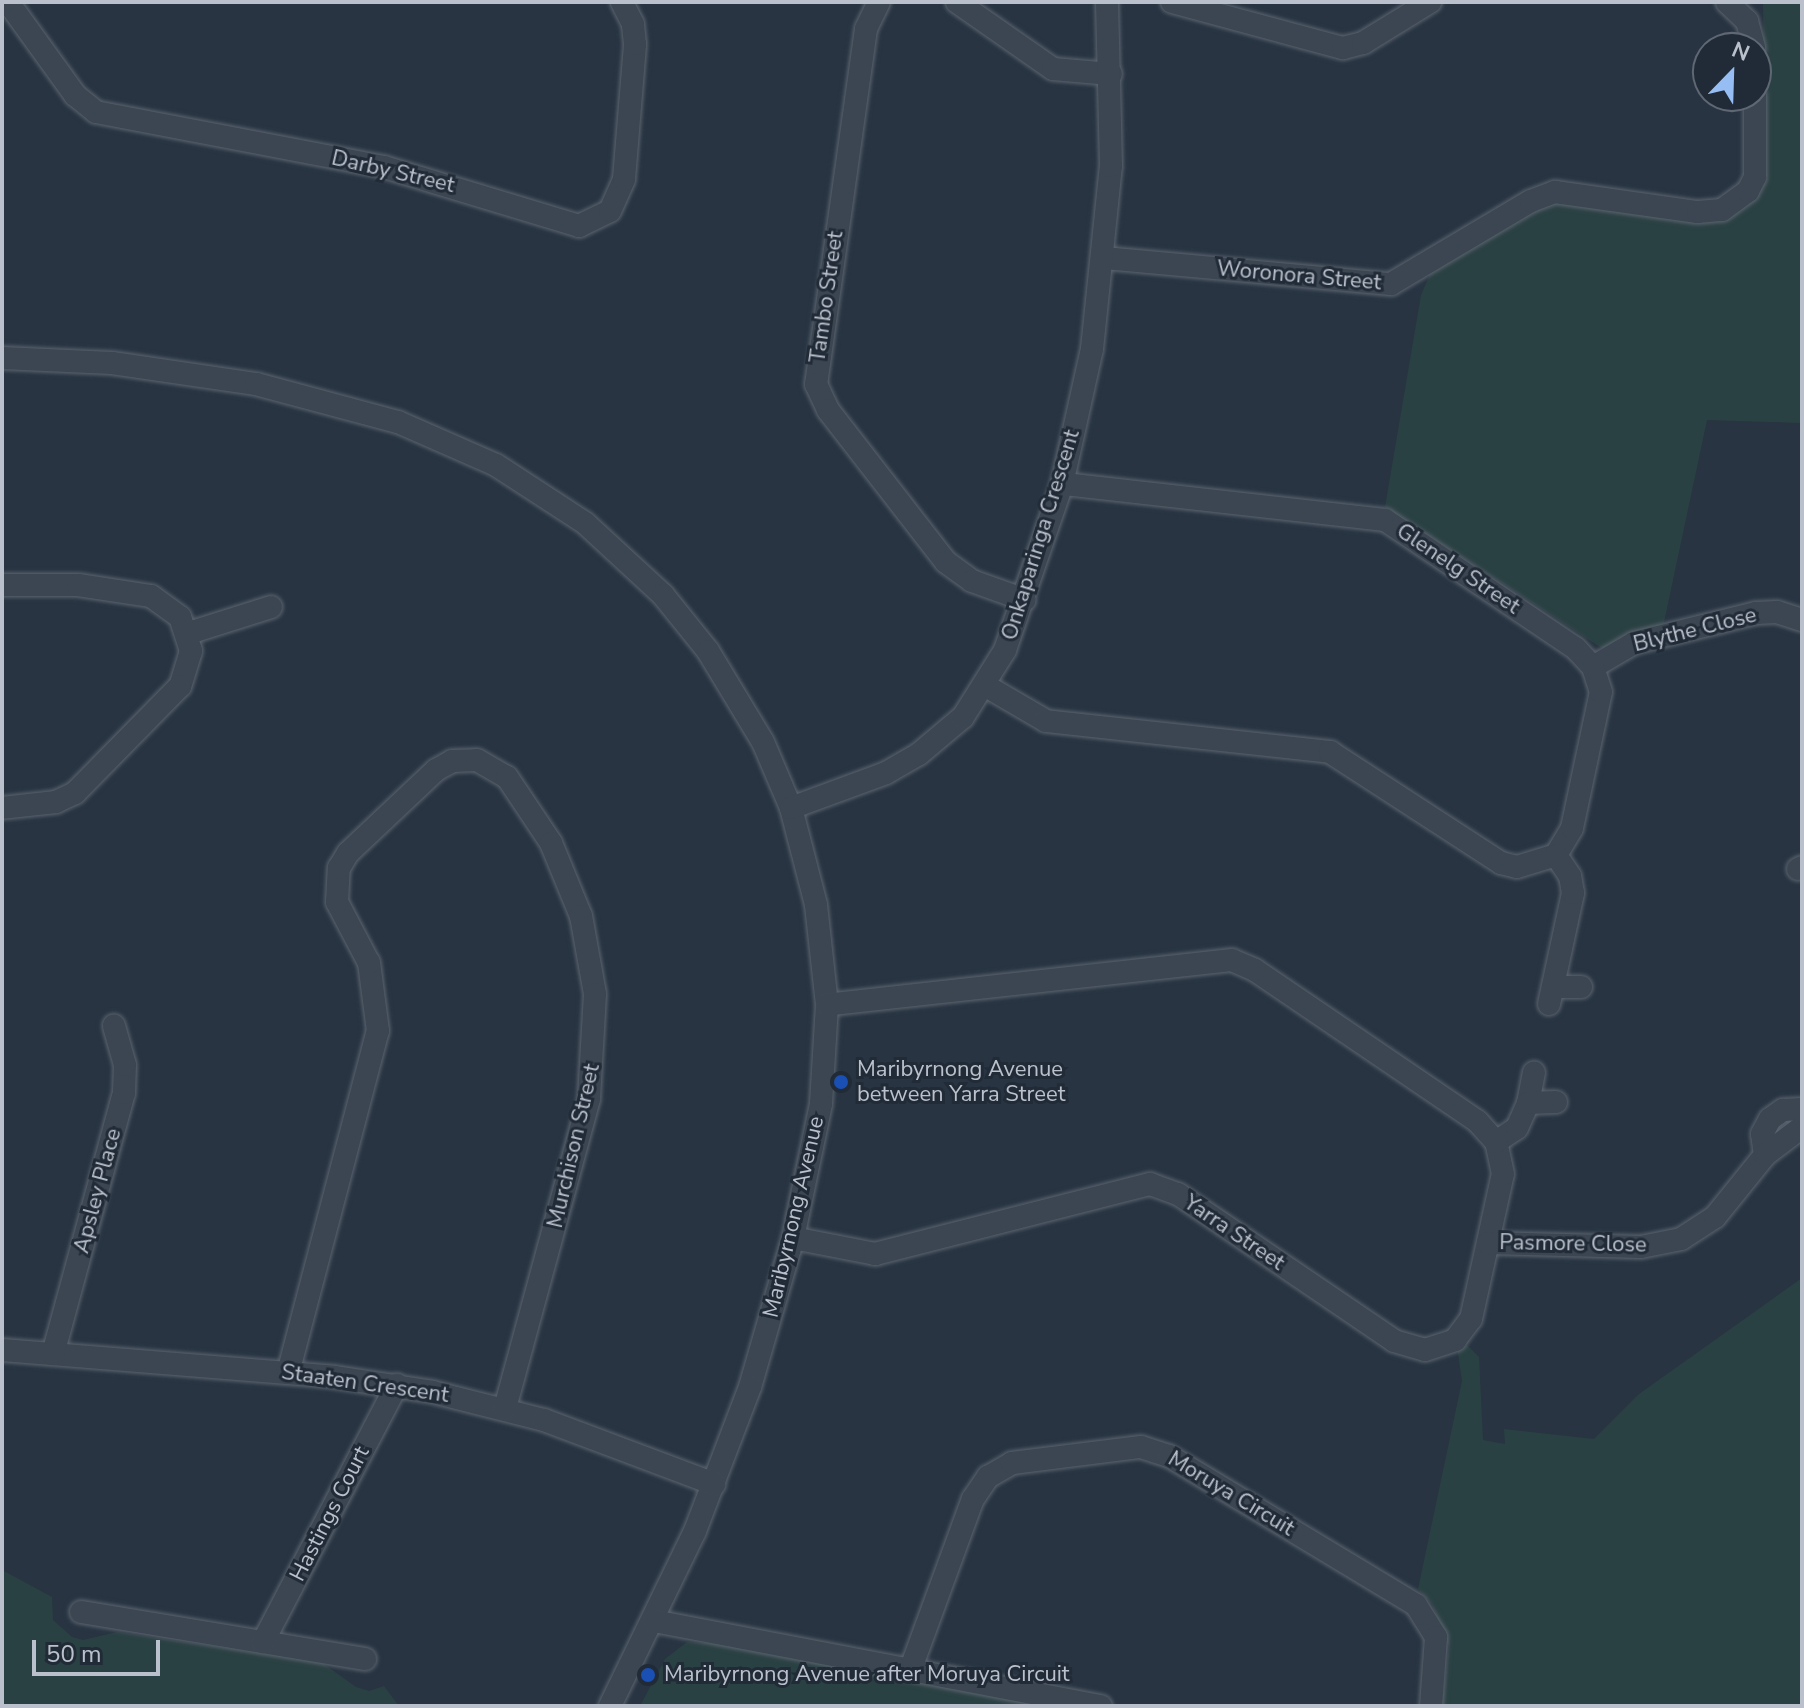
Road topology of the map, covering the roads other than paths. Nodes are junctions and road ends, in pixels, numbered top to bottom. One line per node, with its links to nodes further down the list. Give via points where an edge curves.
1 (8, 2): 2 (street, Darby Street, via 75,95 96,112 384,167 579,226 610,211 624,179 635,44 633,24)
2 (622, 2)
3 (879, 2): 16 (street, Tambo Street, via 866,29 816,384 828,410 946,562 972,581)
4 (957, 2): 10 (street, via 1053,69)
5 (1107, 2): 10 (street, Onkaparinga Crescent)
6 (1172, 2): 7 (street, via 1343,48 1363,43)
7 (1430, 2)
8 (1727, 2): 9 (street, via 1747,21)
9 (1750, 32)
10 (1111, 74): 12 (street, Onkaparinga Crescent)
11 (1755, 112): 12 (street, Woronora Street, via 1755,177 1742,197 1722,210 1698,212 1555,192 1391,284)
12 (1104, 258): 14 (street, Onkaparinga Crescent, via 1089,364)
13 (2, 358): 23 (street, Maribyrnong Avenue, via 112,363 268,387 431,434 516,476 613,545 686,622 747,711)
14 (1062, 484): 16 (street, Onkaparinga Crescent); 20 (street, Glenelg Street, via 1385,520 1575,648)
15 (2, 585): 19 (street, via 78,585 143,593 168,604)
16 (1025, 600): 21 (street, Onkaparinga Crescent)
17 (271, 607): 19 (street)
18 (1802, 620): 20 (street, Blythe Close, via 1777,612 1756,613 1634,643)
19 (189, 633): 22 (street, via 191,660 180,686 83,786 56,802)
20 (1593, 667): 24 (street, via 1600,711 1572,828)
21 (986, 686): 23 (street, Onkaparinga Crescent, via 956,724 919,754 886,773); 24 (street, via 1055,723 1330,752 1501,863 1525,867)
22 (2, 808)
23 (791, 808): 26 (street, Maribyrnong Avenue, via 816,905)
24 (1556, 855): 25 (street, via 1570,876 1573,893 1551,996)
25 (1581, 987)
26 (827, 1005): 33 (street, via 1232,960 1255,970 1477,1121); 35 (street, Maribyrnong Avenue, via 821,1104)
27 (114, 1026): 38 (street, Apsley Place, via 125,1065 124,1093)
28 (1534, 1073): 30 (street)
29 (1556, 1102): 30 (street)
30 (1528, 1103): 33 (street, via 1517,1128)
31 (1802, 1109): 34 (street, Pasmore Close, via 1783,1110 1770,1119 1762,1134)
32 (1802, 1127): 34 (street, Pasmore Close)
33 (1496, 1142): 36 (street, Yarra Street, via 1503,1174)
34 (1765, 1155): 36 (street, Pasmore Close, via 1715,1217 1668,1244)
35 (793, 1238): 36 (street, Yarra Street, via 875,1254 1130,1186 1160,1186 1394,1341 1425,1350 1448,1344 1466,1327); 42 (street, Maribyrnong Avenue, via 762,1350)
36 (1488, 1243)
37 (2, 1350): 38 (street, Staaten Crescent)
38 (53, 1354): 39 (street, Staaten Crescent)
39 (288, 1373): 40 (street, Staaten Crescent); 41 (street, Murchison Street, via 378,1031 369,963 337,902 339,868 348,853 436,770 452,761 477,760 507,777 551,843 581,916 595,994 589,1099)
40 (397, 1385): 41 (street, Staaten Crescent); 45 (street, Hastings Court)
41 (505, 1409): 42 (street, Staaten Crescent)
42 (714, 1484): 44 (street, Maribyrnong Avenue)
43 (81, 1612): 45 (street)
44 (654, 1621): 47 (street); 48 (street, Maribyrnong Avenue)
45 (263, 1642): 46 (street)
46 (365, 1659)
47 (911, 1668): 49 (street); 50 (street, Moruya Circuit, via 973,1499 988,1477 1021,1461 1141,1447 1169,1456 1416,1605 1436,1637)
48 (610, 1706)
49 (1101, 1706)
50 (1431, 1706)

